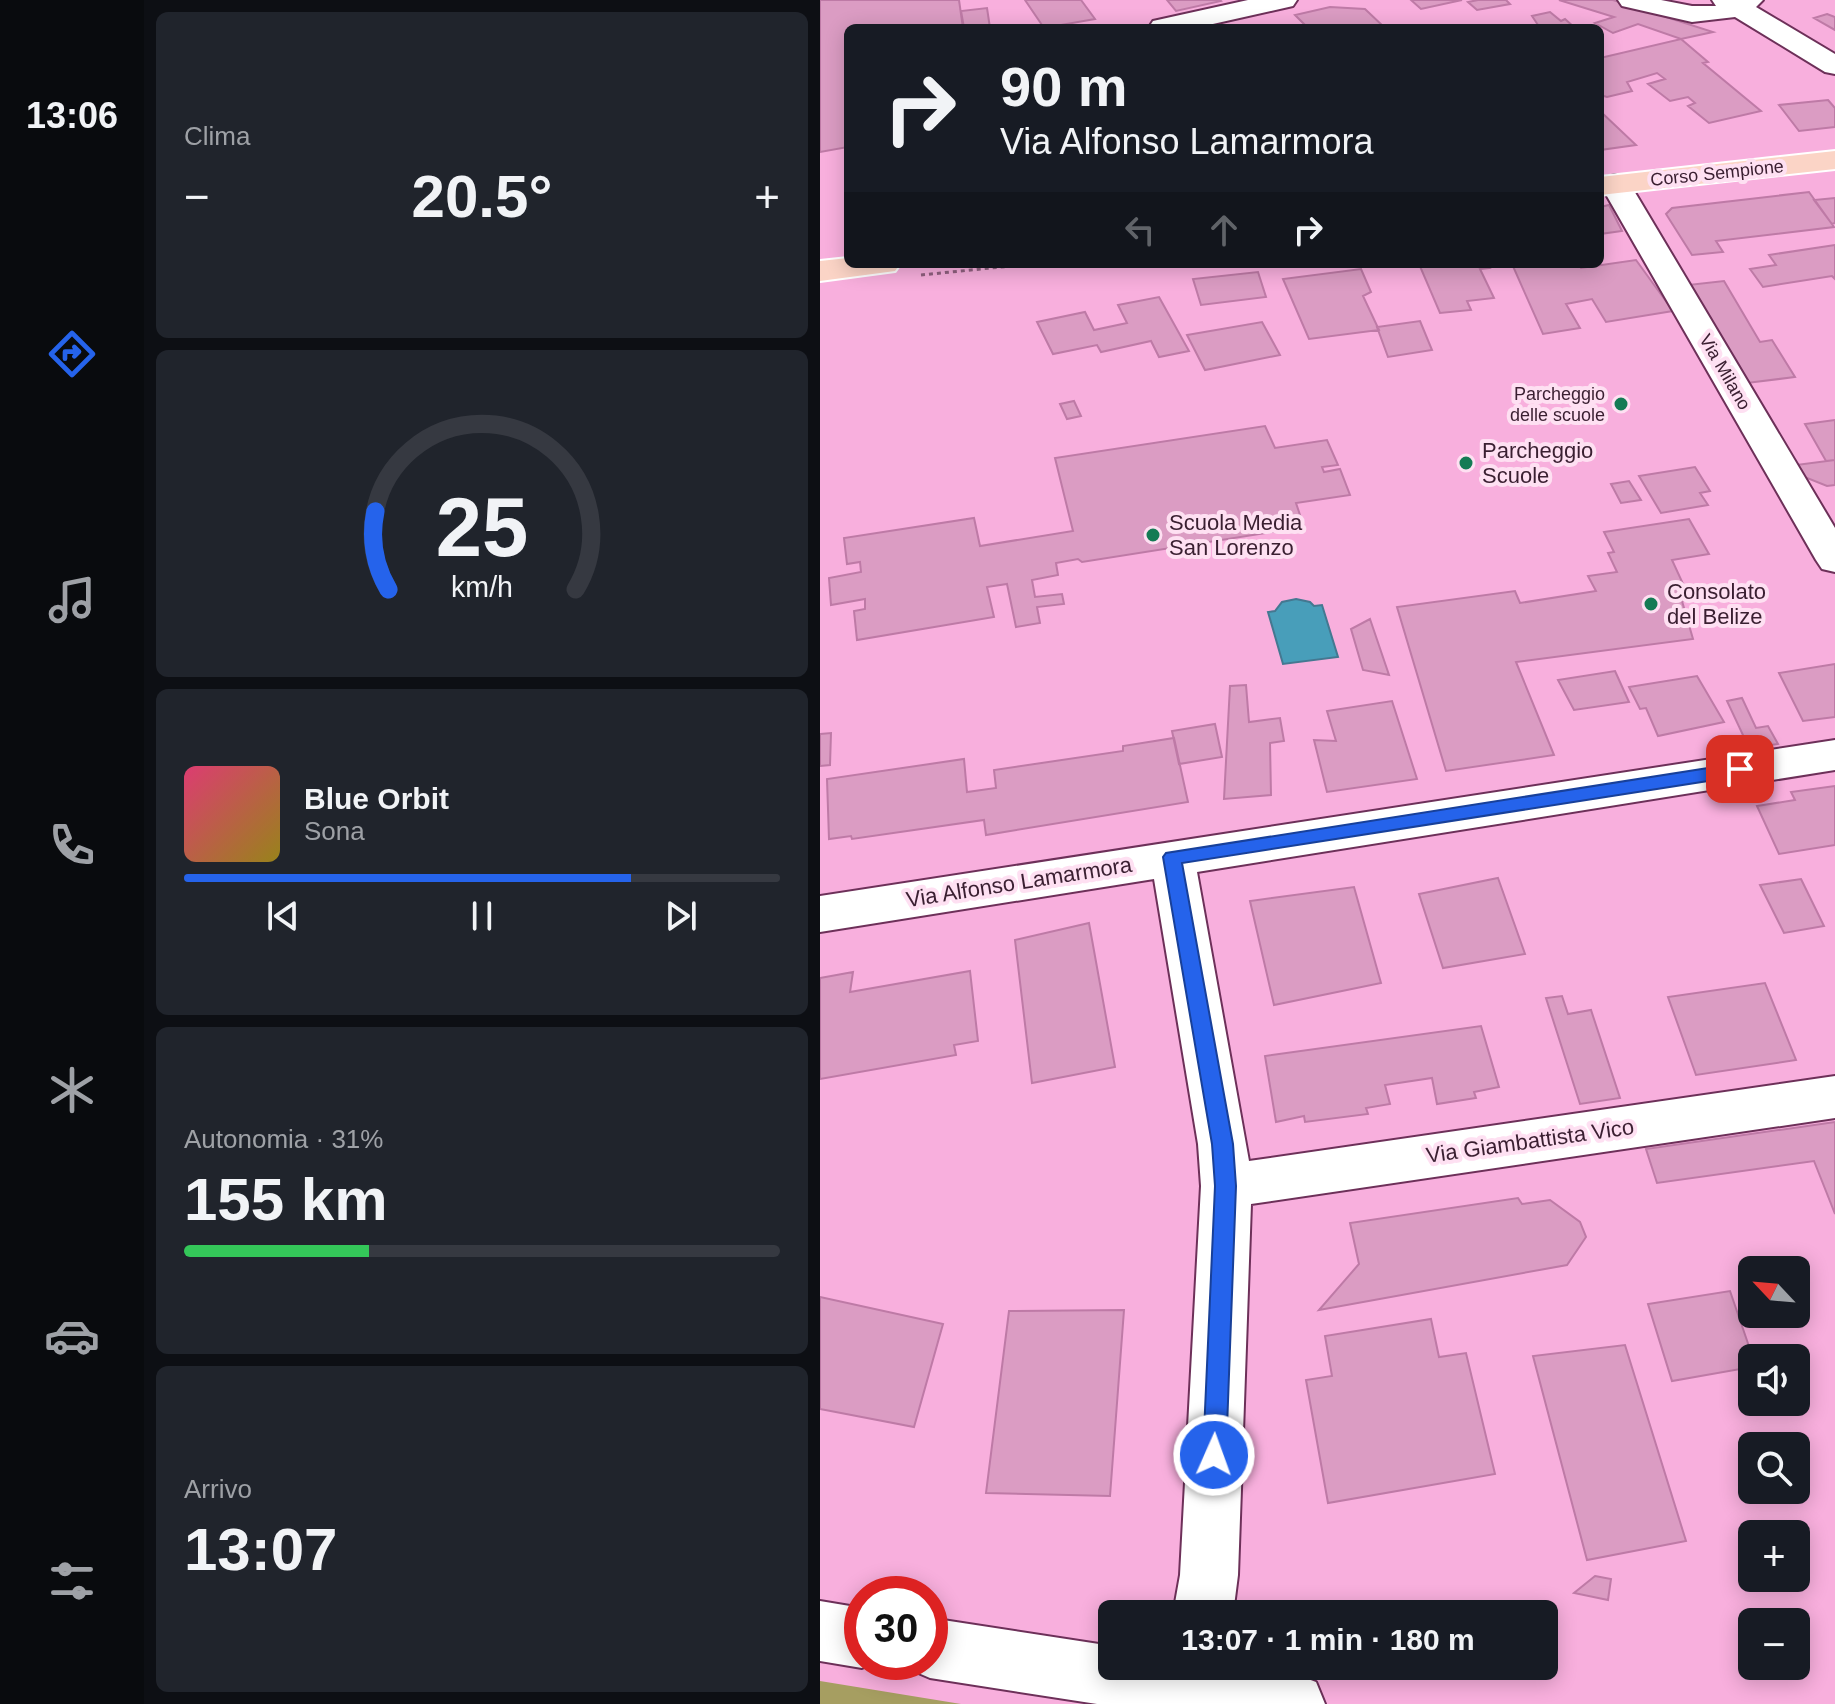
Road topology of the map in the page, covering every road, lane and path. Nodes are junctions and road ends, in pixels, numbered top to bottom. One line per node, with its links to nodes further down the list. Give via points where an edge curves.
1 (1284, 0): 4 (street)
2 (1631, 0): 3 (street, via 1699,16)
3 (1738, 3): 5 (street)
4 (1158, 21)
5 (1835, 66)
6 (1835, 160): 7 (main road, Corso Sempione)
7 (1607, 185): 11 (street, Via Milano, via 1743,403)
8 (941, 268): 9 (path)
9 (896, 270): 10 (main road)
10 (820, 271)
11 (1819, 502): 12 (street, Via Milano)
12 (1835, 560)
13 (1835, 755): 14 (street, Via Alfonso Lamarmora)
14 (1172, 857): 15 (street, Via Alfonso Lamarmora); 17 (street)
15 (820, 914)
16 (1835, 1097): 17 (street, Via Giambattista Vico)
17 (1226, 1186): 18 (street)
18 (1205, 1600)
19 (820, 1631): 20 (street)
20 (844, 1635)
21 (948, 1650): 22 (street)
22 (1098, 1666)
23 (1206, 1680): 24 (street)
24 (1294, 1704)

